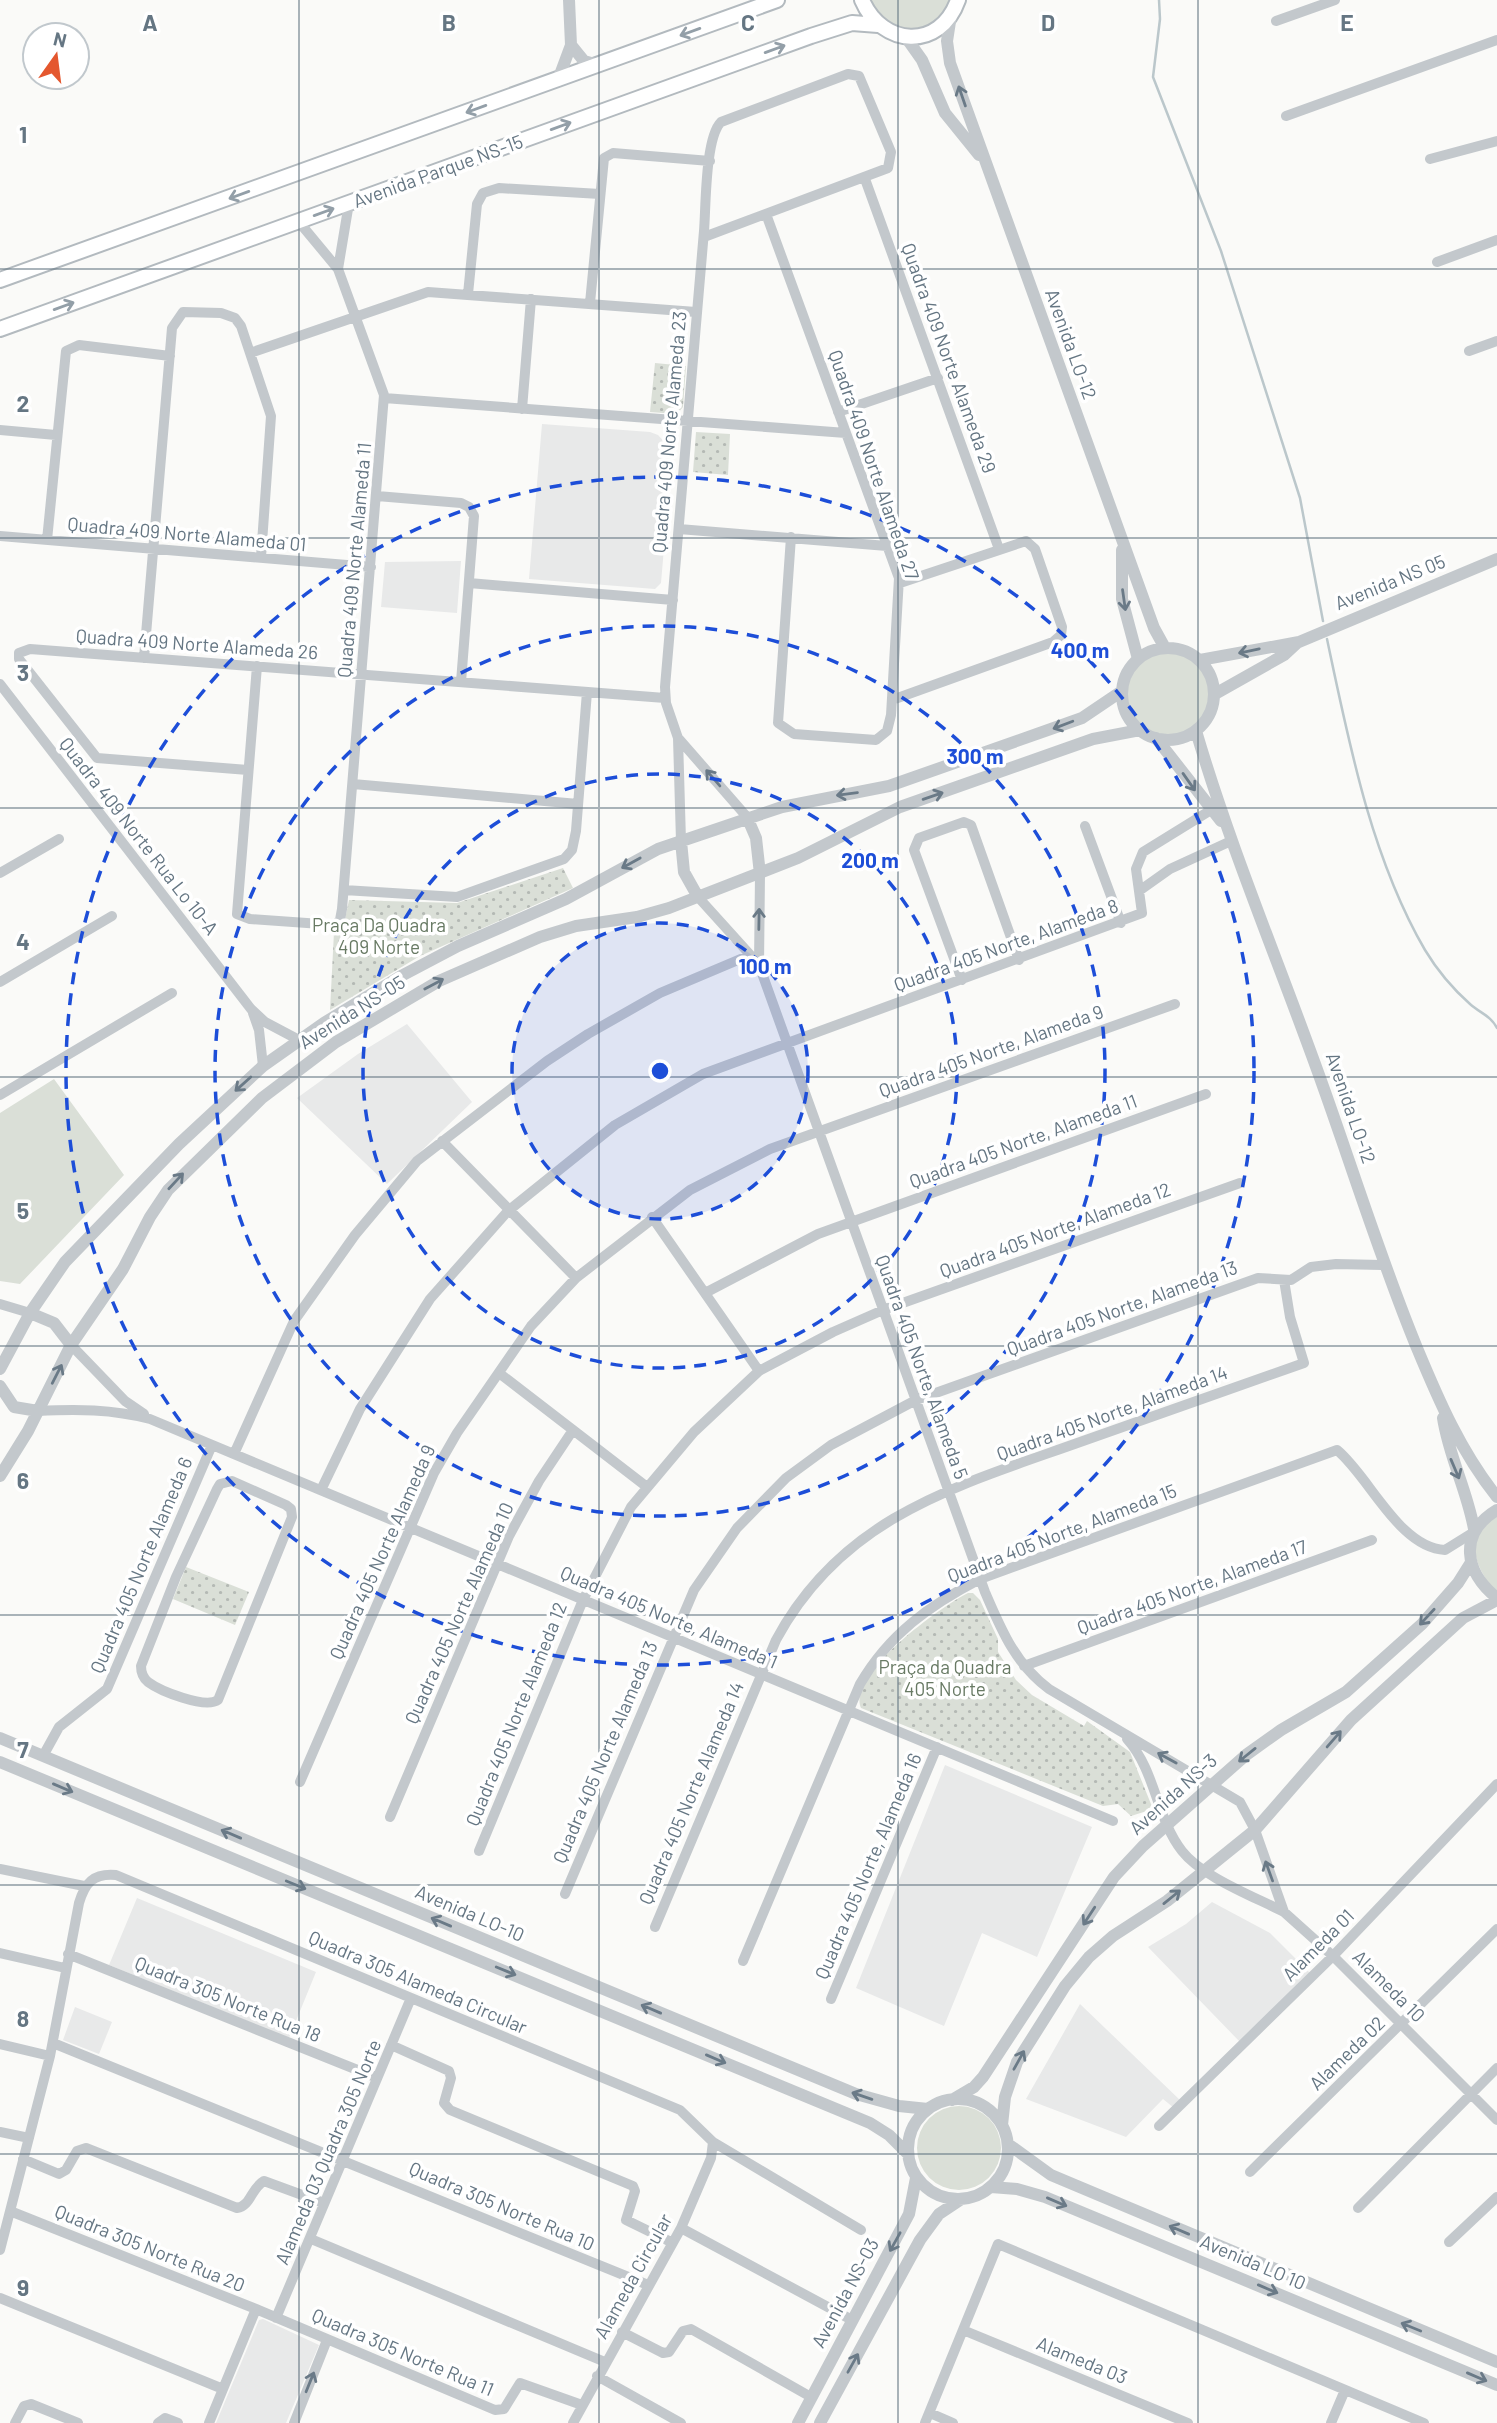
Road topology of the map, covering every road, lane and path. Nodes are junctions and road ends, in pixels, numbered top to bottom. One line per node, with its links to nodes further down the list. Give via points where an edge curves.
1 (569, 0): 10 (street)
2 (777, 0): 11 (main road, one-way to 11)
3 (862, 0): 7 (main road)
4 (1335, 0): 6 (street)
5 (956, 4): 8 (main road, via 943,26 928,34); 16 (street, Avenida LO-12, one-way to 5, via 948,55)
6 (1276, 22)
7 (878, 25): 8 (main road, Avenida Parque NS-15); 20 (main road, Avenida Parque NS-15, one-way to 7, via 828,30 852,23)
8 (905, 36): 16 (street, Avenida LO-12, via 922,60 949,119)
9 (1497, 40): 13 (street)
10 (571, 45): 11 (street, via 581,58); 12 (street)
11 (598, 65): 12 (main road)
12 (558, 79): 27 (main road, one-way to 27)
13 (1286, 116)
14 (1497, 141): 15 (street)
15 (1430, 159)
16 (984, 161): 51 (street, Avenida LO-12)
17 (710, 162): 18 (street, Quadra 409 Norte Alameda 23, via 721,122 856,74 891,152 891,162 883,172); 19 (street, via 613,153 606,156); 23 (street, Quadra 409 Norte Alameda 23)
18 (865, 178): 21 (street); 38 (street, Quadra 409 Norte Alameda 29)
19 (600, 194): 28 (street, via 499,188 481,196); 30 (street)
20 (349, 203): 22 (main road, Avenida Parque NS-15, one-way to 20); 26 (street)
21 (766, 214): 23 (street); 41 (street, Quadra 409 Norte Alameda 27)
22 (299, 222): 26 (street, Quadra 409 Norte Alameda 11); 33 (main road, Avenida Parque NS-15, one-way to 22)
23 (704, 237): 31 (street, Quadra 409 Norte Alameda 23)
24 (1497, 240): 25 (street)
25 (1437, 262)
26 (338, 269): 32 (street, Quadra 409 Norte Alameda 11)
27 (0, 281)
28 (468, 294): 29 (street); 32 (street, via 420,293)
29 (531, 299): 30 (street); 40 (street)
30 (590, 303): 31 (street)
31 (696, 312): 42 (street, Quadra 409 Norte Alameda 23)
32 (356, 315): 36 (street); 39 (street, Quadra 409 Norte Alameda 11)
33 (0, 329)
34 (1497, 341): 35 (street)
35 (1469, 351)
36 (250, 353): 37 (street, via 241,327 231,316 191,310 178,315 172,328); 55 (street, via 271,416)
37 (170, 356): 45 (street, via 79,345 68,348); 53 (street)
38 (938, 377): 41 (street); 54 (street, Quadra 409 Norte Alameda 29)
39 (384, 398): 40 (street); 46 (street, Quadra 409 Norte Alameda 11)
40 (522, 410): 42 (street)
41 (838, 412): 44 (street, Quadra 409 Norte Alameda 27)
42 (687, 422): 44 (street); 47 (street, Quadra 409 Norte Alameda 23)
43 (0, 430): 45 (street)
44 (846, 433): 52 (street, Quadra 409 Norte Alameda 27)
45 (56, 435): 50 (street)
46 (377, 496): 57 (street, Quadra 409 Norte Alameda 11); 58 (street, via 468,507 474,516)
47 (679, 529): 49 (street); 60 (street, Quadra 409 Norte Alameda 23)
48 (0, 536): 50 (street, Quadra 409 Norte Alameda 01)
49 (791, 537): 52 (street); 74 (street, Quadra 409 Norte Alameda 27, via 777,717 782,728 794,734 871,740 884,734 890,723)
50 (47, 540): 53 (street, Quadra 409 Norte Alameda 01)
51 (1122, 540): 62 (street, Avenida LO-12); 64 (street, Avenida LO-12, one-way to 64, via 1122,599)
52 (887, 545): 59 (street, Quadra 409 Norte Alameda 27)
53 (154, 549): 55 (street, Quadra 409 Norte Alameda 01); 63 (street)
54 (999, 549): 59 (street); 74 (street, via 1030,542 1061,635 1053,642)
55 (261, 557): 57 (street, Quadra 409 Norte Alameda 01)
56 (1497, 559): 61 (street, Avenida NS 05)
57 (371, 567): 67 (street, Quadra 409 Norte Alameda 11)
58 (469, 583): 60 (street); 68 (street)
59 (900, 583): 74 (street, Quadra 409 Norte Alameda 27)
60 (673, 600): 73 (street, Quadra 409 Norte Alameda 23)
61 (1299, 642): 65 (street, Avenida NS 05, one-way to 65); 72 (street, Avenida NS 05)
62 (1165, 648): 64 (street); 65 (street)
63 (144, 658): 66 (street, Quadra 409 Norte Alameda 26); 79 (street, Quadra 409 Norte Alameda 26, via 27,649 19,659 97,758)
64 (1138, 659): 70 (street)
65 (1200, 660): 72 (street, via 1208,670)
66 (257, 666): 67 (street, Quadra 409 Norte Alameda 26); 79 (street)
67 (362, 674): 68 (street, Quadra 409 Norte Alameda 26); 80 (street, Quadra 409 Norte Alameda 11)
68 (461, 682): 71 (street, Quadra 409 Norte Alameda 26)
69 (0, 684): 103 (street, Quadra 409 Norte Rua Lo 10-A)
70 (1122, 691): 75 (street, via 1126,712); 83 (street, Avenida NS-05, one-way to 83, via 1082,718 889,786 806,800)
71 (587, 692): 73 (street, Quadra 409 Norte Alameda 26); 81 (street)
72 (1214, 694): 76 (street, via 1209,715)
73 (665, 698): 77 (street, Quadra 409 Norte Alameda 23)
74 (892, 700)
75 (1140, 730): 78 (street); 90 (street, Avenida NS-05, one-way to 75, via 900,807 1093,739)
76 (1196, 731): 78 (street, via 1170,740); 84 (street, Avenida LO-12)
77 (678, 738): 83 (street, Quadra 409 Norte Alameda 23, one-way to 77); 87 (street, Quadra 409 Norte Alameda 23)
78 (1156, 738): 82 (street, Avenida LO-12, one-way to 82)
79 (248, 770): 91 (street, Quadra 409 Norte Alameda 11, via 237,914 325,926 338,922)
80 (353, 784): 81 (street); 91 (street, Quadra 409 Norte Alameda 11)
81 (578, 804): 91 (street, via 572,850 559,863 457,897)
82 (1211, 810): 84 (street, Avenida LO-12); 92 (street, Quadra 405 Norte, Alameda 8, via 1143,852 1136,869)
83 (747, 817): 87 (street, Avenida NS-05); 90 (street, via 756,838)
84 (1223, 823): 88 (street, Avenida LO-12)
85 (1085, 826): 95 (street)
86 (59, 839): 89 (street)
87 (681, 841): 93 (street, via 684,872); 104 (street, Avenida NS-05, one-way to 104, via 425,963)
88 (1231, 841): 92 (street, via 1170,869); 115 (street, Avenida LO-12, via 1303,1028)
89 (0, 873)
90 (760, 874): 93 (street, Avenida NS-05); 98 (street, one-way to 90)
91 (344, 890)
92 (1139, 891): 95 (street, Quadra 405 Norte, Alameda 8, via 1142,913)
93 (698, 897): 96 (street); 122 (street, Avenida NS-05, one-way to 93, via 123,1269 168,1190 262,1098 314,1057 408,998 491,956 566,929 650,914)
94 (112, 916): 100 (street)
95 (1121, 923): 97 (street, Quadra 405 Norte, Alameda 8)
96 (750, 955): 98 (street); 110 (street, via 660,993 589,1034)
97 (1019, 960): 99 (street, Quadra 405 Norte, Alameda 8); 99 (street, via 971,825 964,822 919,838 914,850)
98 (759, 965): 105 (street, Quadra 405 Norte, Alameda 5)
99 (962, 980): 105 (street, Quadra 405 Norte, Alameda 8)
100 (0, 982)
101 (172, 993): 108 (street)
102 (1175, 1004): 109 (street, Quadra 405 Norte, Alameda 9)
103 (251, 1009): 104 (street, Quadra 409 Norte Rua Lo 10-A); 106 (street, Quadra 409 Norte Rua Lo 10-A, via 259,1030)
104 (299, 1040): 106 (street, Avenida NS-05)
105 (787, 1044): 109 (street, Quadra 405 Norte, Alameda 5); 112 (street, Quadra 405 Norte, Alameda 8, via 703,1074 615,1125)
106 (263, 1066): 121 (street, Avenida NS-05, one-way to 121, via 93,1230)
107 (1206, 1094): 114 (street, Quadra 405 Norte, Alameda 11)
108 (0, 1095)
109 (819, 1132): 113 (street, Quadra 405 Norte Alameda 9, via 731,1168); 114 (street, Quadra 405 Norte, Alameda 5)
110 (442, 1141): 112 (street); 133 (street, via 417,1161 355,1235 294,1321)
111 (1240, 1183): 120 (street, Quadra 405 Norte, Alameda 12)
112 (508, 1211): 116 (street); 136 (street, Quadra 405 Norte, Alameda 8, via 430,1299 401,1340 360,1409)
113 (652, 1217): 116 (street, Quadra 405 Norte Alameda 9); 118 (street)
114 (851, 1222): 118 (street, Quadra 405 Norte, Alameda 11, via 777,1253); 120 (street, Quadra 405 Norte, Alameda 5)
115 (1382, 1265): 117 (street, Quadra 405 Norte, Alameda 13, via 1311,1267); 128 (street, Avenida LO-12)
116 (576, 1278): 125 (street, Quadra 405 Norte Alameda 9, via 531,1326)
117 (1284, 1280): 127 (street, Quadra 405 Norte, Alameda 13, via 1258,1278); 137 (street, Quadra 405 Norte, Alameda 14, via 1304,1363)
118 (705, 1293): 124 (street)
119 (0, 1304): 121 (street)
120 (883, 1311): 124 (street, Quadra 405 Norte Alameda 12); 127 (street, Quadra 405 Norte, Alameda 5)
121 (30, 1313): 122 (street, via 54,1323); 123 (street, Avenida NS-05)
122 (71, 1345): 129 (street, Avenida NS-05, one-way to 122); 130 (street, via 125,1401)
123 (0, 1369)
124 (759, 1371): 135 (street, Quadra 405 Norte Alameda 12, via 694,1432)
125 (499, 1373): 131 (street); 140 (street, Quadra 405 Norte Alameda 9, via 457,1433)
126 (0, 1386): 129 (street, via 14,1407)
127 (915, 1400): 137 (street, Quadra 405 Norte, Alameda 5); 150 (street, Quadra 405 Norte Alameda 13, via 831,1445 775,1488 713,1560)
128 (1441, 1407): 138 (street, Avenida LO-12); 141 (street, Avenida LO-12, one-way to 141)
129 (38, 1411): 130 (street, via 96,1410); 134 (street, Avenida NS-05)
130 (150, 1419): 132 (street, Quadra 405 Norte, Alameda 1)
131 (573, 1430): 135 (street); 143 (street, Quadra 405 Norte Alameda 10, via 522,1511)
132 (212, 1445): 133 (street, Quadra 405 Norte, Alameda 1); 145 (street, Quadra 405 Norte Alameda 6)
133 (233, 1454): 136 (street, Quadra 405 Norte, Alameda 1)
134 (0, 1476)
135 (647, 1487): 149 (street, Quadra 405 Norte Alameda 12, via 615,1534)
136 (321, 1490): 140 (street, Quadra 405 Norte, Alameda 1)
137 (948, 1490): 147 (street, Quadra 405 Norte, Alameda 5); 152 (street, Quadra 405 Norte, Alameda 14, via 884,1523 829,1567 786,1621)
138 (1497, 1497)
139 (1497, 1510): 141 (street, via 1482,1518)
140 (408, 1527): 143 (street, Quadra 405 Norte, Alameda 1); 159 (street, Quadra 405 Norte Alameda 9)
141 (1474, 1530): 144 (street); 147 (street, Quadra 405 Norte, Alameda 15, via 1445,1550 1428,1548 1387,1512 1337,1450)
142 (1372, 1540): 151 (street, Quadra 405 Norte, Alameda 17)
143 (496, 1564): 149 (street, Quadra 405 Norte, Alameda 1); 162 (street, Quadra 405 Norte Alameda 10)
144 (1470, 1564): 148 (street, via 1480,1585); 160 (street, Avenida NS-3, one-way to 160, via 1422,1624 1346,1692 1281,1730)
145 (159, 1570): 146 (street); 157 (street, Quadra 405 Norte Alameda 6, via 107,1689 59,1727)
146 (176, 1577): 146 (street, via 220,1484 232,1481 291,1509 292,1517 241,1645 218,1700 210,1704 148,1682 141,1672)
147 (980, 1579): 151 (street, Quadra 405 Norte, Alameda 5, via 1004,1635); 153 (street, Quadra 405 Norte, Alameda 15, via 932,1605 900,1631 873,1663)
148 (1497, 1599): 165 (street, one-way to 148, via 1350,1720 1463,1618)
149 (583, 1600): 150 (street, Quadra 405 Norte, Alameda 1); 166 (street, Quadra 405 Norte Alameda 12)
150 (672, 1637): 152 (street, Quadra 405 Norte, Alameda 1); 170 (street, Quadra 405 Norte Alameda 13)
151 (1024, 1667): 154 (street, Quadra 405 Norte, Alameda 5, via 1049,1689)
152 (761, 1674): 153 (street, Quadra 405 Norte, Alameda 1); 172 (street, Quadra 405 Norte Alameda 14)
153 (847, 1710): 156 (street, Quadra 405 Norte, Alameda 1); 177 (street, Quadra 405 Norte, Alameda 15)
154 (1119, 1731): 160 (street, Quadra 405 Norte, Alameda 5, one-way to 154); 164 (street, Quadra 405 Norte, Alameda 5, via 1142,1759)
155 (0, 1738): 157 (street, Avenida LO-10)
156 (937, 1747): 163 (street, Quadra 405 Norte, Alameda 1); 180 (street, Quadra 405 Norte, Alameda 16)
157 (43, 1756): 190 (street, Avenida LO-10, one-way to 157, via 856,2094)
158 (0, 1762): 198 (street, Avenida LO-10, one-way to 198, via 865,2121 890,2135)
159 (300, 1782)
160 (1214, 1784): 164 (street, Avenida NS-3); 165 (street, Quadra 405 Norte, Alameda 5, via 1240,1802)
161 (1497, 1784): 176 (street, Alameda 01)
162 (390, 1817)
163 (1113, 1821)
164 (1168, 1826): 168 (street, Quadra 405 Norte, Alameda 5, via 1182,1852); 189 (street, Avenida NS-3, one-way to 189, via 1114,1877 983,2077)
165 (1255, 1830): 168 (street); 171 (street, Alameda 10, one-way to 165)
166 (479, 1851)
167 (0, 1869): 169 (street)
168 (1205, 1870): 171 (street, Quadra 405 Norte, Alameda 5); 192 (street, one-way to 168, via 1009,2078 1065,1986 1101,1945 1157,1909)
169 (84, 1886): 175 (street); 179 (street, Quadra 305 Alameda Circular, via 100,1876 116,1875)
170 (565, 1894)
171 (1284, 1912): 176 (street, Alameda 10)
172 (655, 1927)
173 (1497, 1929): 181 (street, Alameda 02)
174 (0, 1953): 178 (street)
175 (68, 1954): 178 (street); 187 (street, Quadra 305 Norte Rua 18)
176 (1334, 1956): 181 (street, Alameda 10); 193 (street, Alameda 01)
177 (743, 1961)
178 (65, 1968): 182 (street)
179 (411, 1998): 184 (street, Alameda 03 Quadra 305 Norte); 196 (street, Quadra 305 Alameda Circular, via 680,2110)
180 (831, 1999)
181 (1403, 2024): 188 (street, Alameda 10); 201 (street, Alameda 02)
182 (53, 2043): 185 (street); 200 (street)
183 (0, 2044): 185 (street)
184 (391, 2045): 187 (street, Alameda 03 Quadra 305 Norte); 213 (street, via 449,2071 444,2103 450,2110 633,2186 626,2220)
185 (50, 2056): 195 (street)
186 (1497, 2068): 188 (street)
187 (375, 2077): 200 (street, Alameda 03 Quadra 305 Norte)
188 (1471, 2096): 191 (street, Alameda 10); 207 (street)
189 (952, 2099): 190 (street, Avenida NS-3); 192 (street, via 982,2105)
190 (928, 2109): 198 (street, via 912,2129)
191 (1497, 2120)
192 (1002, 2125): 197 (street)
193 (1160, 2126)
194 (0, 2132): 195 (street)
195 (29, 2138): 199 (street)
196 (713, 2142): 210 (street, Alameda Circular, via 711,2158); 211 (street, Quadra 305 Alameda Circular)
197 (1008, 2144): 203 (street, via 1005,2168); 225 (street, Avenida LO 10, one-way to 197, via 1060,2179)
198 (908, 2154): 202 (street)
199 (23, 2159): 206 (street, via 59,2174 66,2171 77,2151 86,2148 237,2208 246,2205 264,2181); 208 (street)
200 (342, 2159): 206 (street, Alameda 03 Quadra 305 Norte); 216 (street, Quadra 305 Norte Rua 10)
201 (1250, 2172)
202 (916, 2178): 205 (street, via 936,2194); 220 (street, Avenida NS-03, one-way to 220, via 909,2214)
203 (991, 2187): 205 (street); 227 (street, Avenida LO 10, one-way to 227, via 1045,2197)
204 (1497, 2197): 214 (street)
205 (960, 2200): 242 (street, Avenida NS-03, one-way to 205, via 920,2240 939,2214)
206 (324, 2203): 212 (street, Alameda 03 Quadra 305 Norte)
207 (1358, 2208)
208 (10, 2211): 209 (street); 218 (street, Quadra 305 Norte Rua 20)
209 (4, 2221): 215 (street)
210 (681, 2228): 213 (street, Alameda Circular); 220 (street)
211 (861, 2230)
212 (311, 2239): 219 (street, Alameda 03 Quadra 305 Norte); 224 (street)
213 (671, 2242): 216 (street, Alameda Circular)
214 (1449, 2242)
215 (0, 2250)
216 (648, 2286): 222 (street, Alameda Circular)
217 (0, 2298): 228 (street)
218 (256, 2309): 219 (street, Quadra 305 Norte Rua 20); 228 (street)
219 (276, 2318): 223 (street, Quadra 305 Norte Rua 11)
220 (852, 2320): 230 (street, Avenida NS-03)
221 (963, 2330): 229 (street, via 998,2244); 232 (street); 244 (street, Alameda 03)
222 (622, 2332): 224 (street, Alameda Circular); 230 (street, via 663,2353 669,2352 683,2331 691,2329)
223 (327, 2340): 231 (street, Quadra 305 Norte Rua 11, via 495,2410 504,2409 520,2383); 238 (street, one-way to 223)
224 (605, 2362): 226 (street, Alameda Circular)
225 (1497, 2362)
226 (597, 2376): 231 (street, Alameda Circular); 240 (street)
227 (1497, 2385)
228 (223, 2389): 237 (street)
229 (1345, 2390): 245 (street); 246 (street)
230 (811, 2397): 241 (street, Avenida NS-03)
231 (582, 2405): 239 (street, Alameda Circular)
232 (927, 2418): 243 (street)
233 (15, 2423): 234 (street, via 24,2406 31,2404)
234 (78, 2423)
235 (158, 2423): 236 (street, via 165,2418)
236 (178, 2423)
237 (209, 2423)
238 (294, 2423)
239 (573, 2423)
240 (681, 2423)
241 (798, 2423)
242 (820, 2423)
243 (953, 2423)
244 (1188, 2423)
245 (1331, 2423)
246 (1424, 2423)

